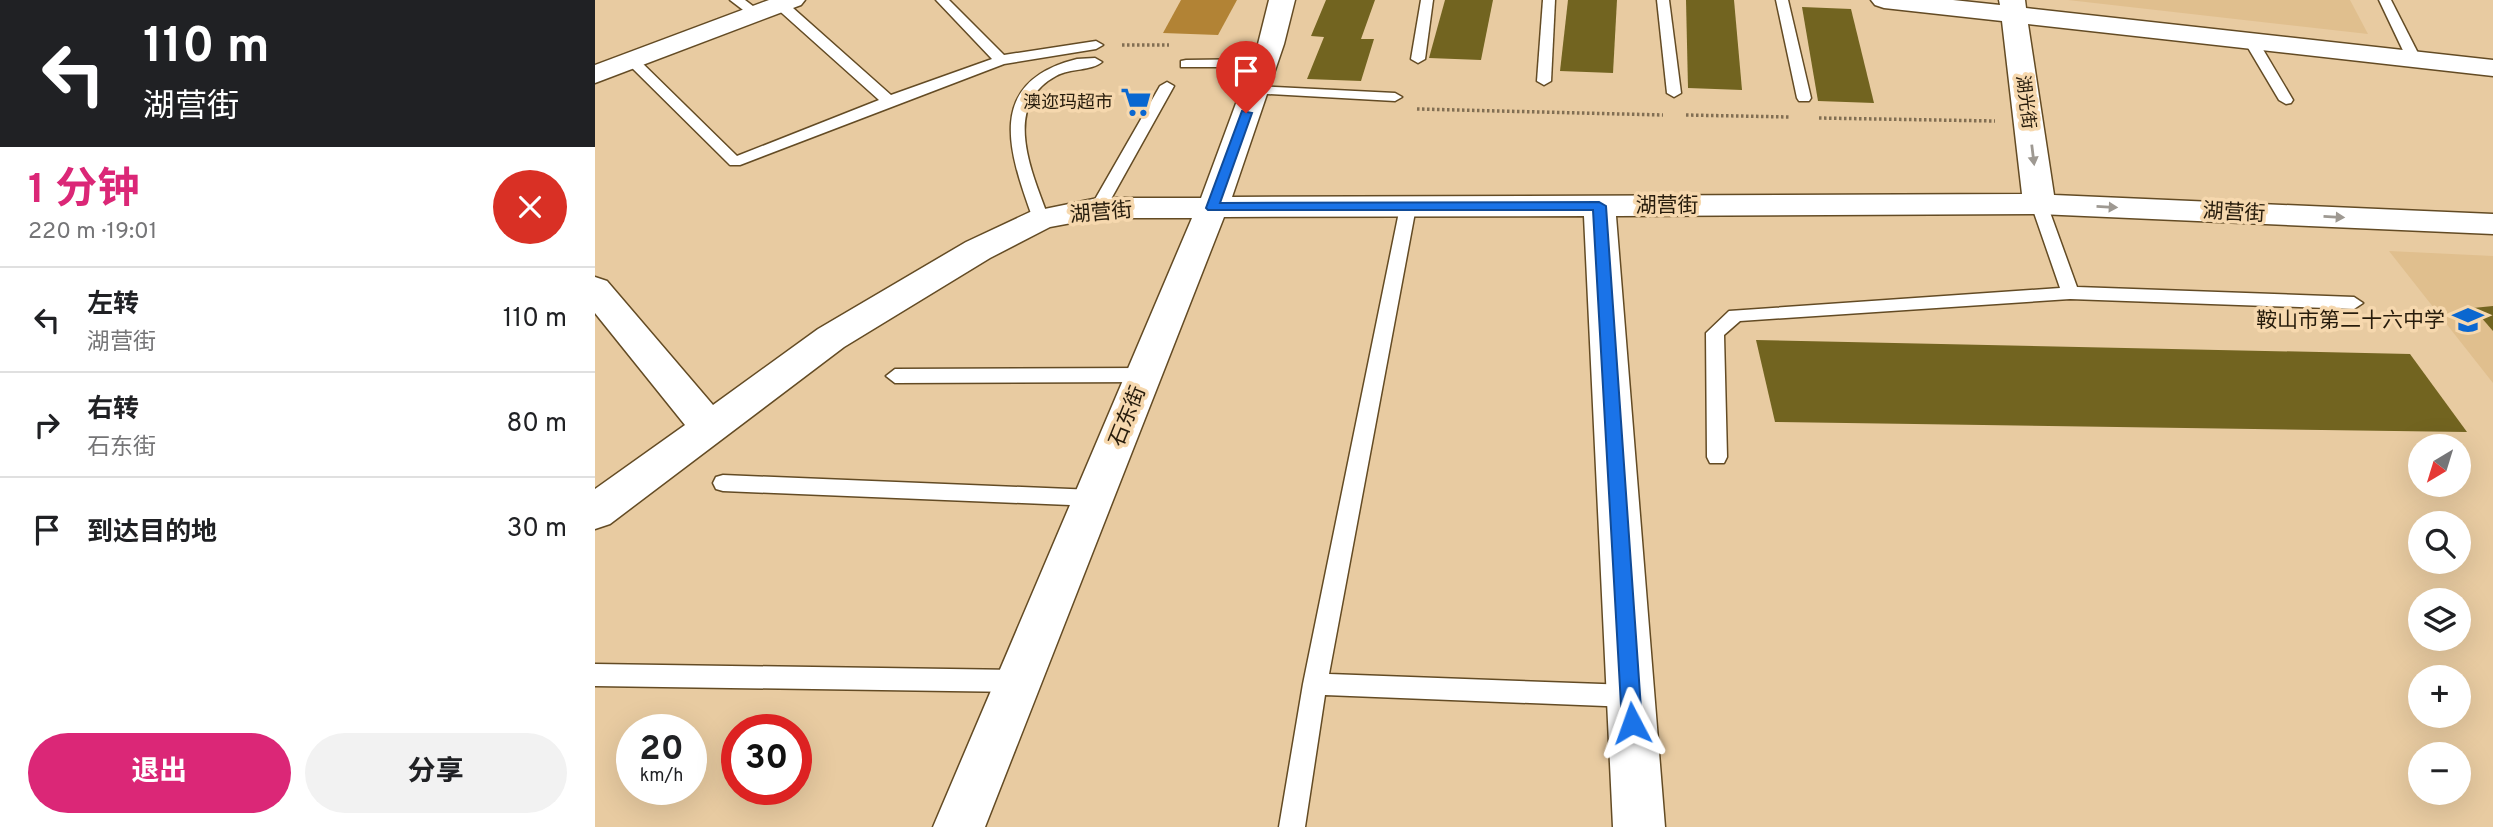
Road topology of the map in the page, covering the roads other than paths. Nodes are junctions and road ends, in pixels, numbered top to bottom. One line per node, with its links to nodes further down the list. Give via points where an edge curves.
1 (941, 0): 15 (lane)
2 (1282, 0): 21 (street, 石东街)
3 (1427, 0): 13 (lane)
4 (1549, 0): 22 (lane)
5 (1663, 0): 24 (lane)
6 (1782, 0): 26 (lane)
7 (1884, 0): 10 (street)
8 (2385, 0): 14 (lane)
9 (766, 4): 16 (street); 28 (lane)
10 (2013, 7): 11 (street); 29 (street, 湖光街, one-way to 29)
11 (2251, 41): 14 (street); 27 (lane)
12 (1096, 45): 15 (lane)
13 (1418, 59)
14 (2414, 59): 19 (street)
15 (1002, 60): 28 (lane)
16 (632, 61): 20 (street); 28 (lane, via 735,162)
17 (1095, 62): 34 (lane, via 1073,62 1043,75 1021,106 1017,146)
18 (1186, 64): 21 (lane)
19 (2493, 68)
20 (595, 75)
21 (1259, 76): 25 (lane); 33 (street, 石东街)
22 (1544, 81)
23 (1167, 86): 32 (lane)
24 (1674, 93)
25 (1395, 97)
26 (1804, 97)
27 (2286, 100)
28 (889, 101)
29 (2039, 204): 30 (street, 湖营街); 35 (street, 湖营街, one-way to 35); 37 (lane)
30 (1599, 206): 31 (street, 湖营街); 49 (street)
31 (1408, 207): 33 (street, 湖营街); 48 (lane)
32 (1098, 208): 33 (street, 湖营街); 34 (street, 湖营街)
33 (1212, 208): 39 (street, 石东街)
34 (1041, 219): 41 (street, 湖营街, via 978,250 831,338)
35 (2493, 224)
36 (595, 289): 41 (street)
37 (2070, 293): 38 (lane); 42 (lane, via 1735,315 1715,333)
38 (2354, 303)
39 (1144, 375): 40 (lane); 44 (street, 石东街)
40 (895, 376)
41 (709, 427): 45 (street, 湖营街)
42 (1717, 457)
43 (723, 483): 44 (lane)
44 (1094, 498): 47 (street, 石东街)
45 (595, 512)
46 (595, 675): 47 (lane)
47 (1019, 681): 50 (street, 石东街)
48 (1315, 684): 49 (lane); 51 (lane)
49 (1630, 696): 52 (street)
50 (959, 827)
51 (1291, 827)
52 (1639, 827)

